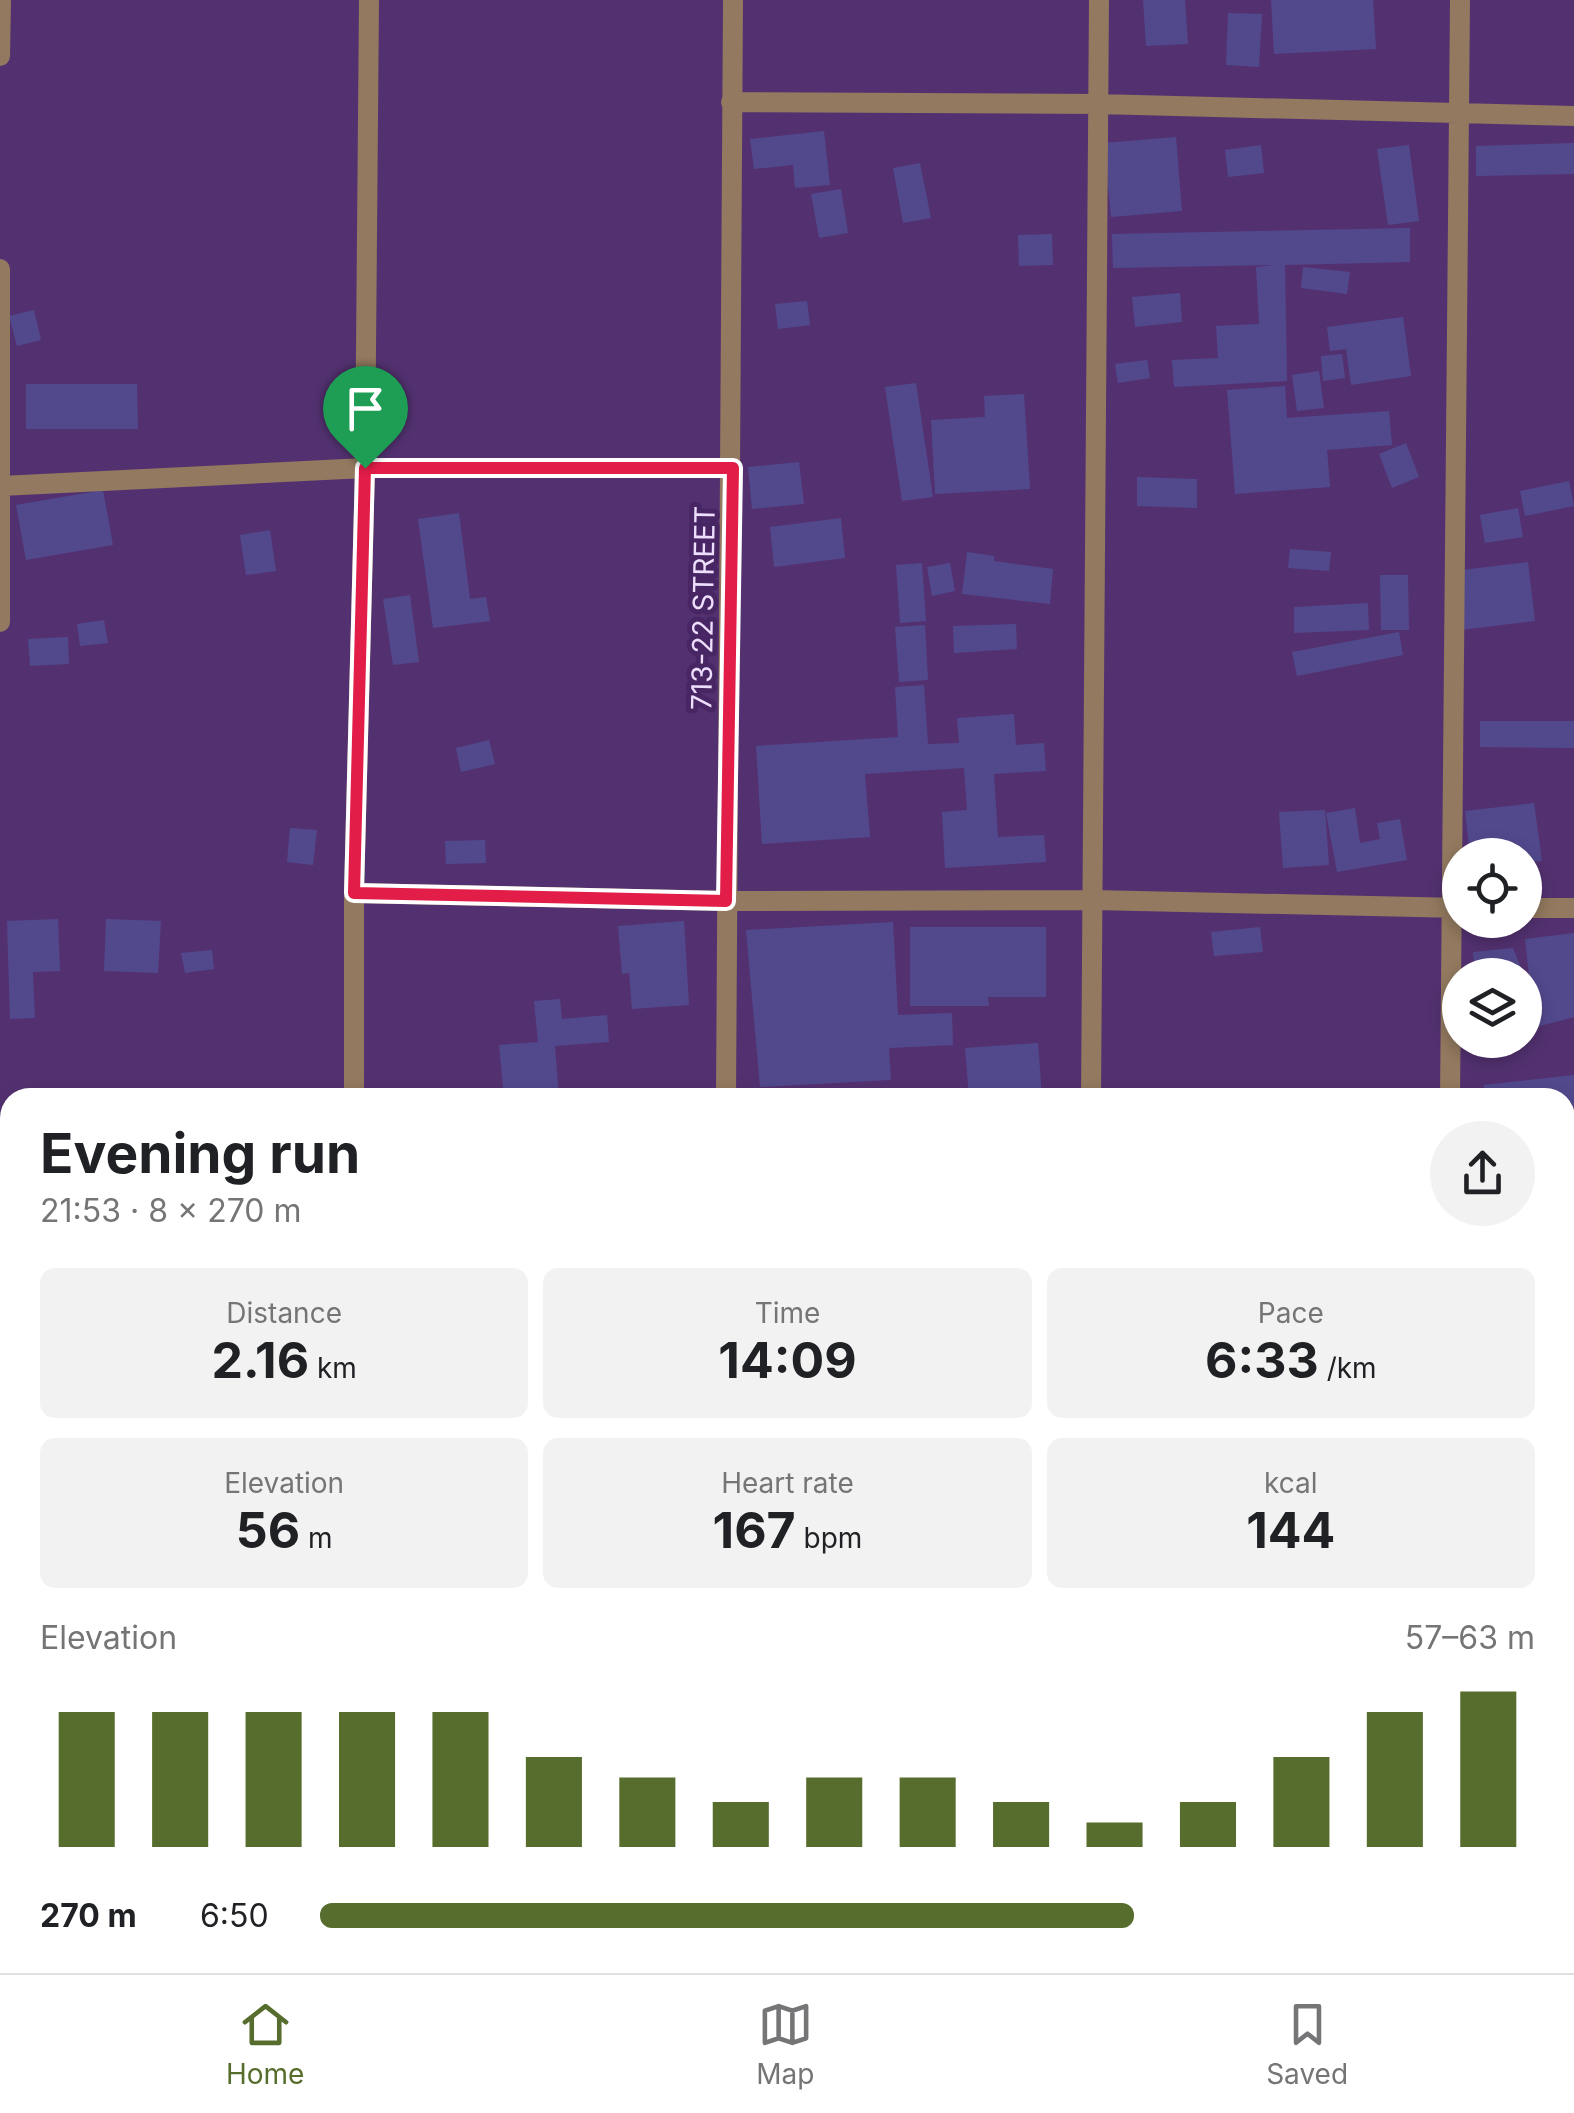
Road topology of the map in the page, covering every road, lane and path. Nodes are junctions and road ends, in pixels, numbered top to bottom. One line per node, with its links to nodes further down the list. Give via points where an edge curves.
1 (1, 0): 6 (street)
2 (369, 0): 12 (street)
3 (734, 0): 7 (street, 713-22 STREET)
4 (1099, 0): 8 (street)
5 (1460, 0): 9 (street)
6 (0, 56)
7 (731, 102): 8 (street); 13 (street, 713-22 STREET)
8 (1098, 104): 9 (street); 18 (street)
9 (1458, 113): 10 (street); 16 (street)
10 (1574, 116)
11 (0, 269): 14 (street)
12 (365, 468): 13 (street); 14 (street); 17 (street)
13 (733, 468): 19 (street, 713-22 STREET)
14 (1, 486): 15 (street)
15 (0, 622)
16 (1456, 838)
17 (354, 893): 19 (street); 24 (street)
18 (1093, 900): 19 (street); 20 (street); 26 (street)
19 (726, 901): 25 (street, 713-22 STREET)
20 (1442, 908)
21 (1542, 908): 22 (street)
22 (1574, 908)
23 (1455, 938): 27 (street)
24 (354, 1088)
25 (726, 1088)
26 (1090, 1088)
27 (1450, 1088)

